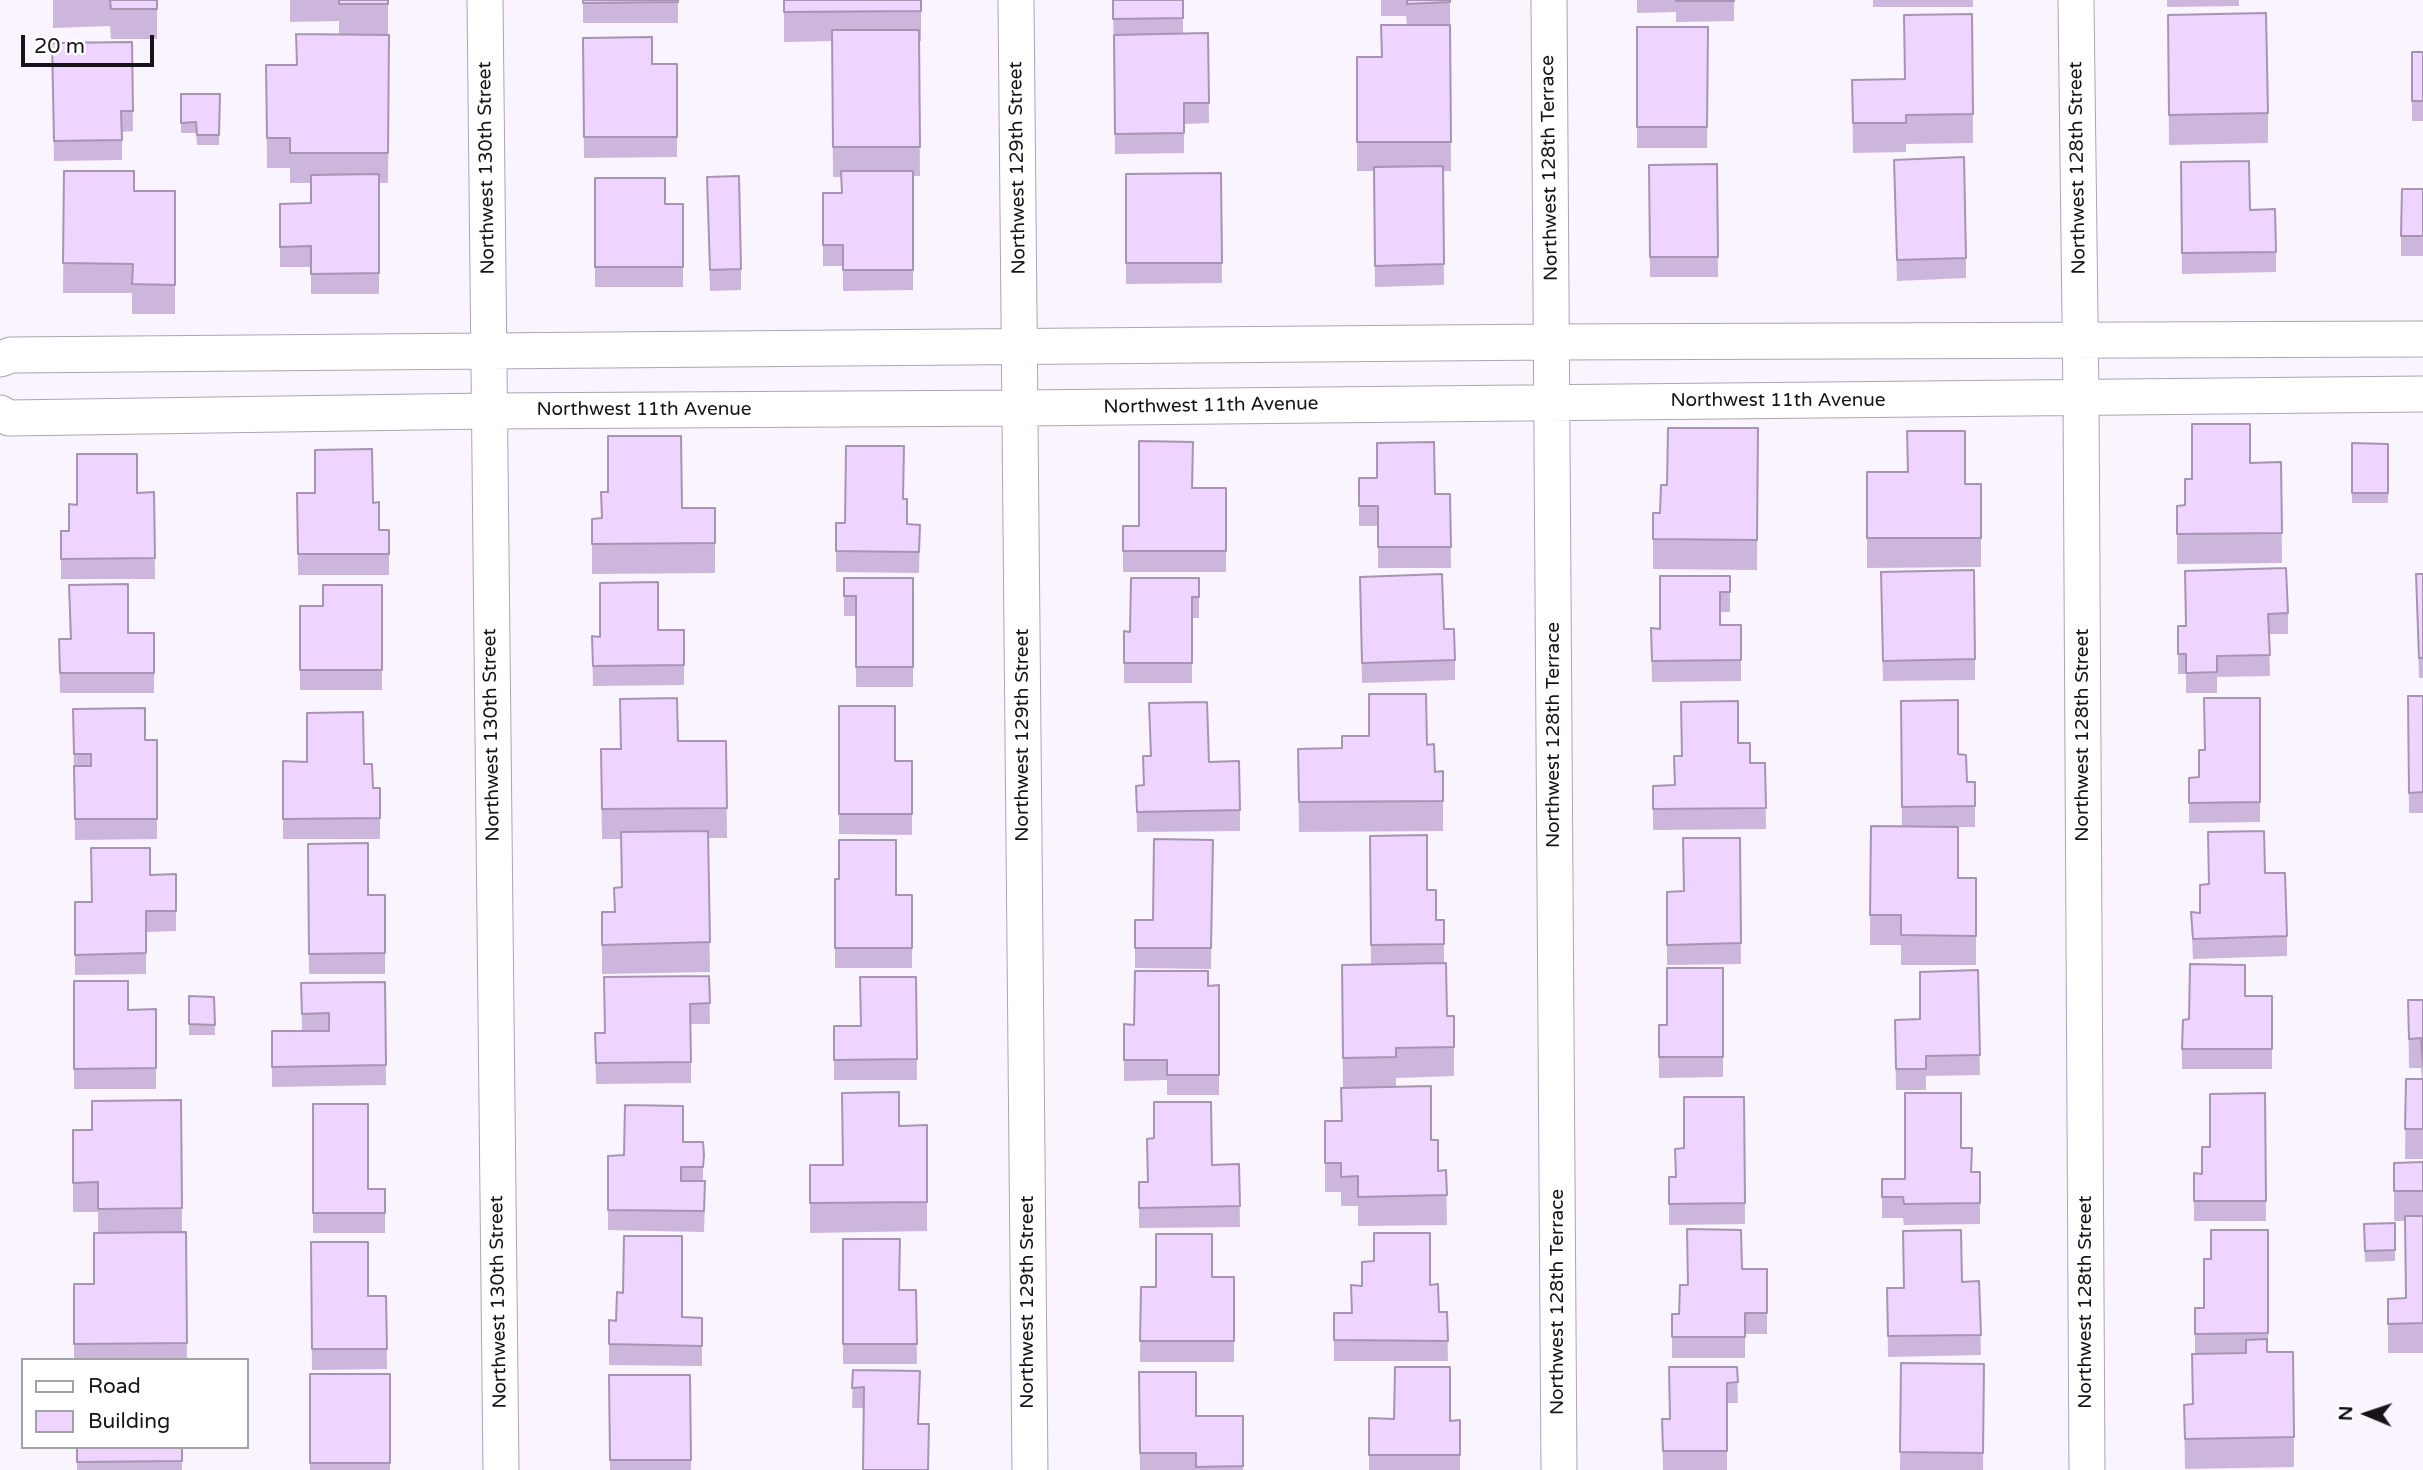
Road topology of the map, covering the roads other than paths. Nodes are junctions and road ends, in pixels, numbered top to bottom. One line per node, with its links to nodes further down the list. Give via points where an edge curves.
1 (485, 0): 9 (street, Northwest 130th Street)
2 (1016, 0): 8 (street, Northwest 129th Street)
3 (1549, 0): 7 (street, Northwest 128th Terrace)
4 (2076, 0): 6 (street, Northwest 128th Street)
5 (2423, 339): 6 (street)
6 (2080, 340): 7 (street); 12 (street, Northwest 128th Street)
7 (1552, 342): 8 (street); 13 (street, Northwest 128th Terrace)
8 (1020, 346): 9 (street); 14 (street, Northwest 129th Street)
9 (488, 351): 10 (street, via 11,355); 15 (street, Northwest 130th Street)
10 (0, 359)
11 (2423, 394): 12 (street, Northwest 11th Avenue)
12 (2081, 398): 13 (street, Northwest 11th Avenue); 20 (street, Northwest 128th Street)
13 (1552, 402): 14 (street, Northwest 11th Avenue); 19 (street, Northwest 128th Terrace)
14 (1021, 408): 15 (street, Northwest 11th Avenue); 18 (street, Northwest 129th Street)
15 (488, 411): 16 (street, Northwest 11th Avenue, via 9,418); 17 (street, Northwest 130th Street)
16 (0, 413)
17 (502, 1470)
18 (1030, 1470)
19 (1559, 1470)
20 (2087, 1470)

